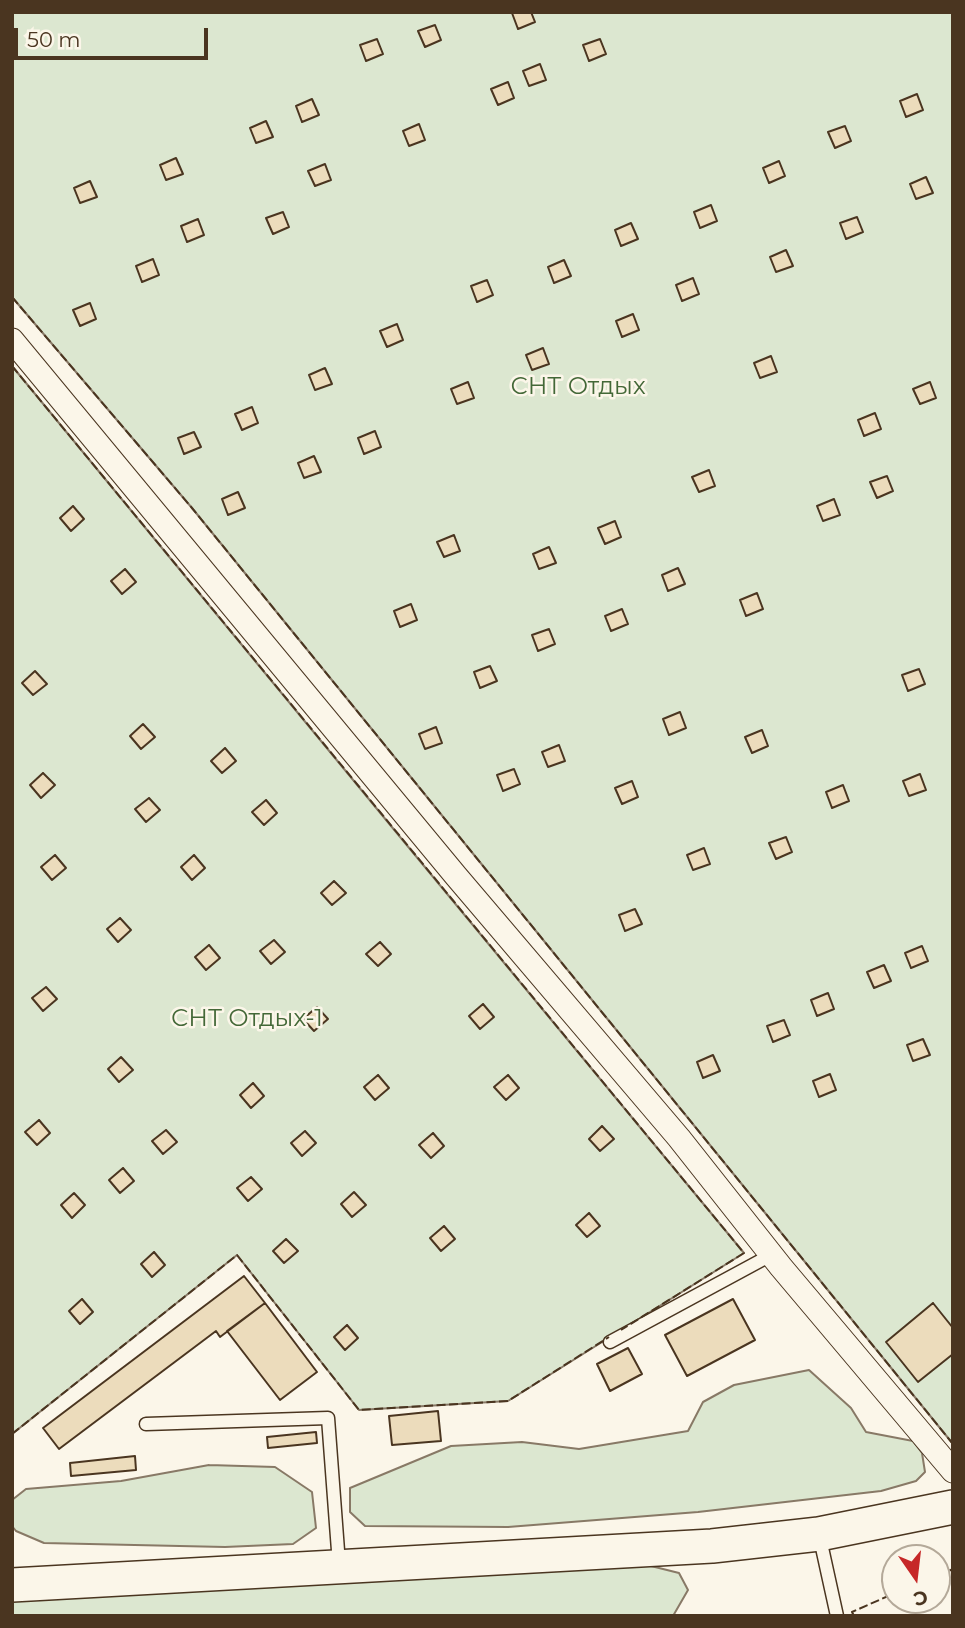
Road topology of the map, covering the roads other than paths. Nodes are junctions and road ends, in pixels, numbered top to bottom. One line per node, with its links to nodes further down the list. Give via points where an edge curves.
1 (12, 340): 2 (street, via 679,1138)
2 (771, 1255): 3 (lane); 5 (street)
3 (610, 1342)
4 (146, 1424): 8 (lane, via 328,1418)
5 (953, 1471)
6 (953, 1507): 7 (main road)
7 (819, 1534): 8 (main road, via 712,1546); 10 (lane)
8 (339, 1568): 9 (main road)
9 (12, 1585)
10 (837, 1616)

